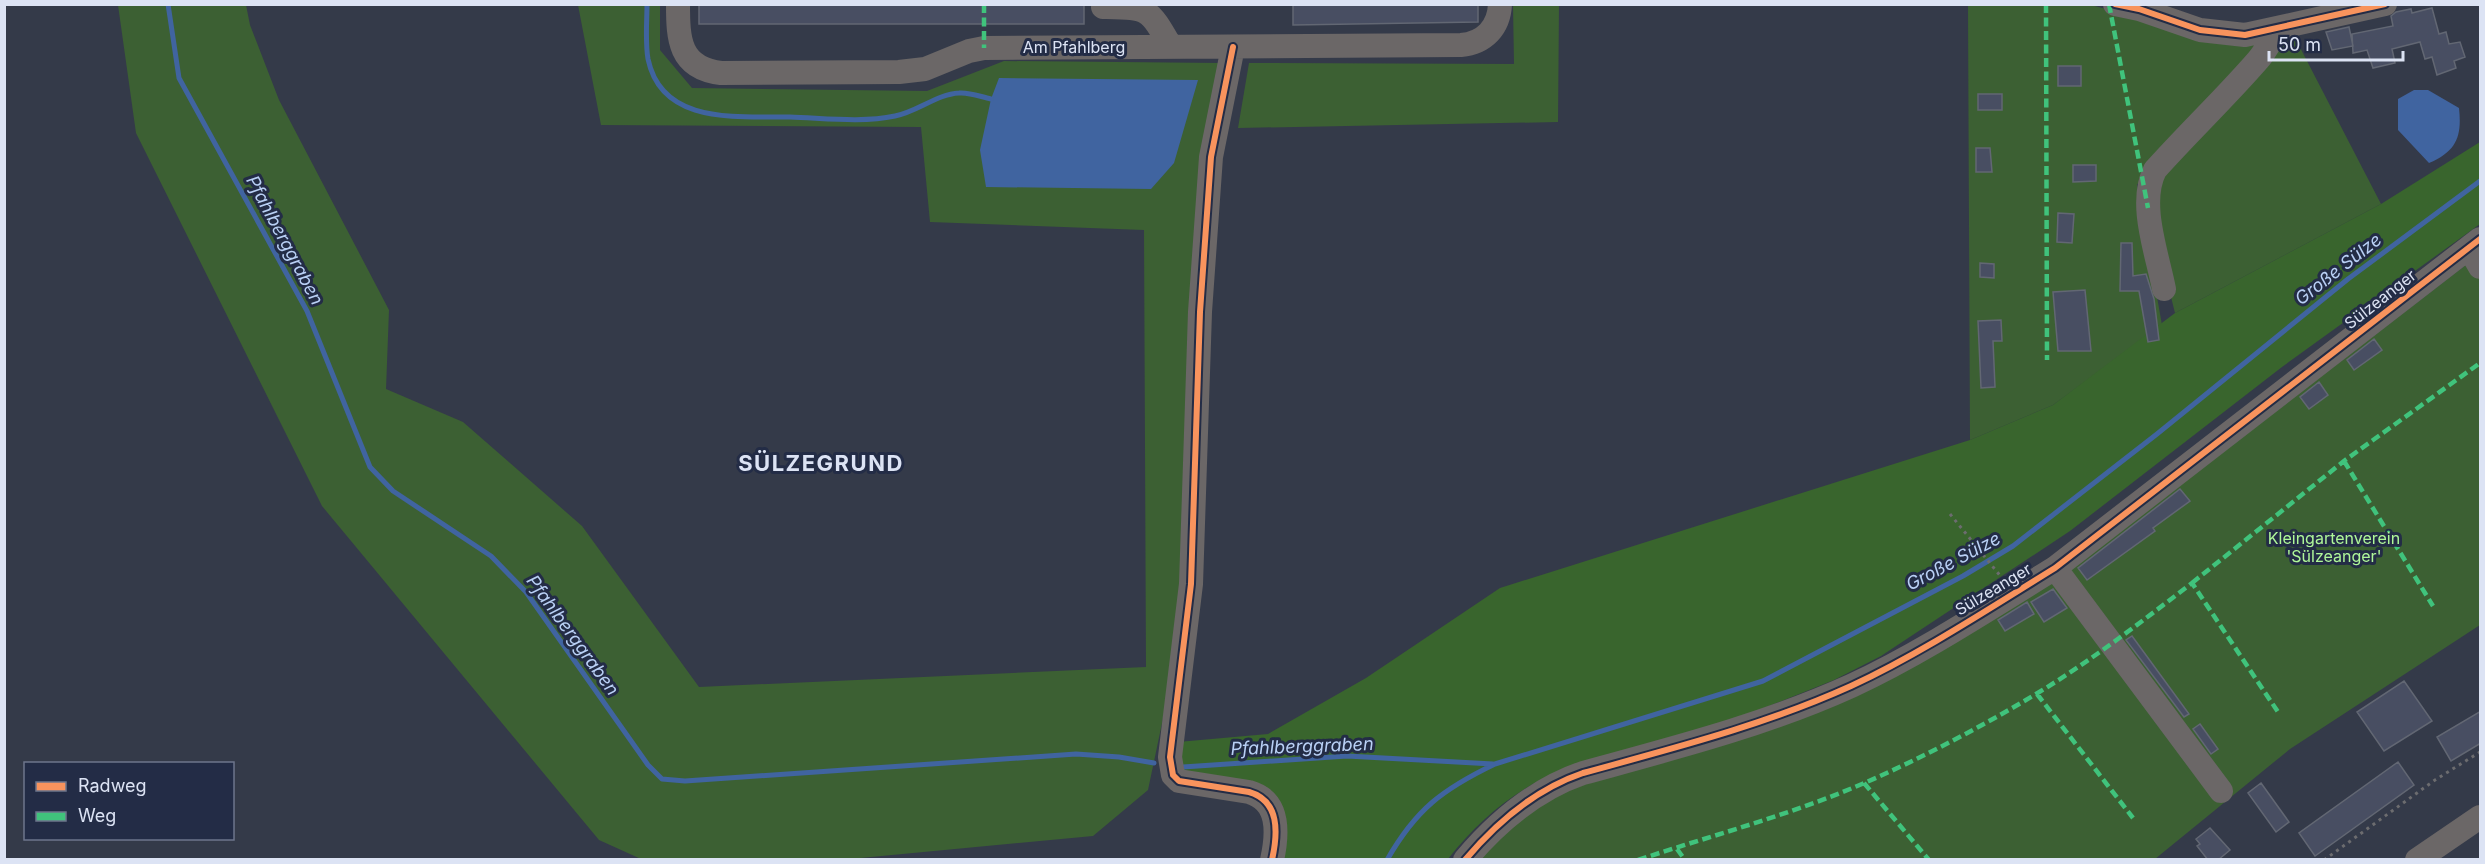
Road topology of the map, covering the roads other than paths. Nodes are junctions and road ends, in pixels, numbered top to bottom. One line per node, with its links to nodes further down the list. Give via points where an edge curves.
1 (678, 4): 7 (street, Am Pfahlberg, via 679,38 686,55 705,70 721,72 899,72 925,69 984,48)
2 (1500, 4): 8 (street, Am Pfahlberg, via 1498,19 1489,33 1467,44)
3 (2115, 4): 6 (street, via 2187,27 2224,34 2255,35)
4 (2385, 4): 6 (street)
5 (1102, 7): 7 (street, via 1144,10 1155,19)
6 (2284, 27): 10 (street, via 2258,61 2150,178 2146,200)
7 (1171, 47): 8 (street, Am Pfahlberg)
8 (1233, 47): 14 (street, via 1209,178 1200,312 1191,584 1170,758 1173,775 1179,781 1264,798 1274,817)
9 (2477, 251): 11 (street, Sülzeanger)
10 (2164, 289)
11 (2055, 568): 12 (street); 15 (street, Sülzeanger, via 1849,687 1752,725 1558,783 1513,813)
12 (2221, 791)
13 (2481, 817): 16 (street)
14 (1272, 860)
15 (1465, 860)
16 (2417, 860)

